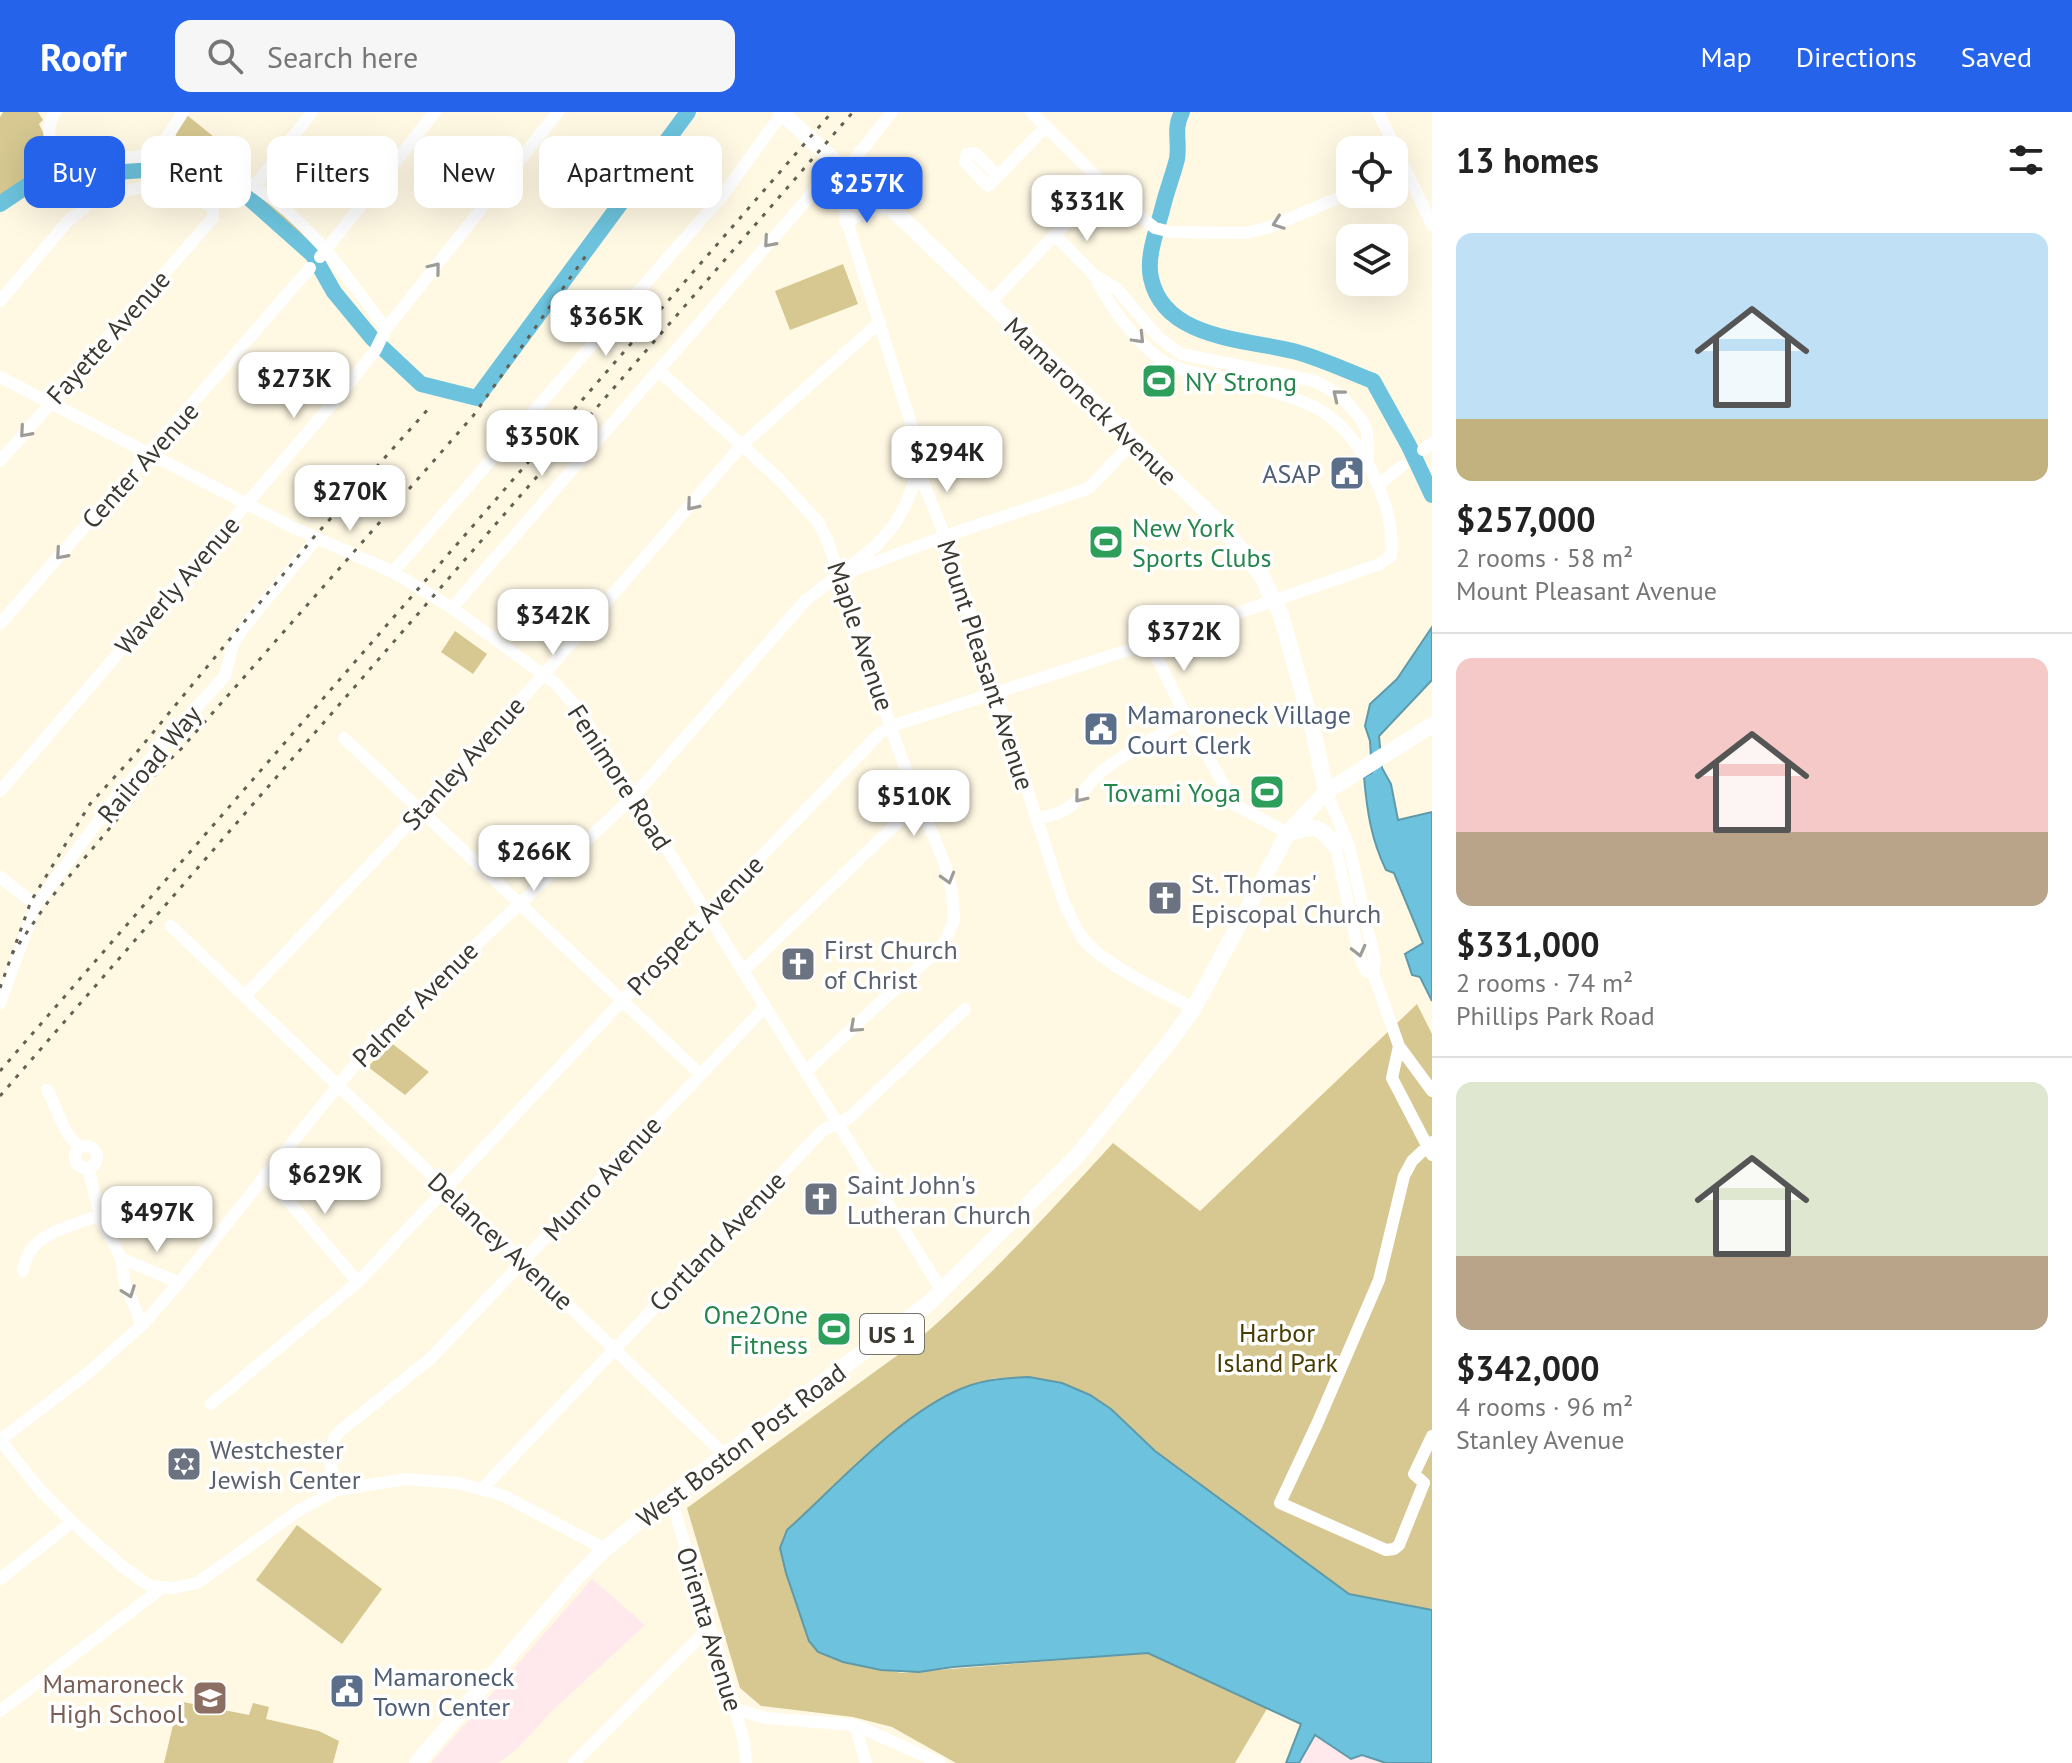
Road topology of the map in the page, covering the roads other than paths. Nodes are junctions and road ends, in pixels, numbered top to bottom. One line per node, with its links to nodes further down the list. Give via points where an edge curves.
1 (55, 112): 12 (street, via 48,126 55,148 65,155)
2 (183, 112): 10 (street)
3 (312, 112): 17 (street)
4 (435, 112): 24 (street)
5 (558, 112): 30 (street, Waverly Avenue, one-way to 5)
6 (782, 112): 13 (main road, Mamaroneck Avenue); 45 (street, via 723,195)
7 (892, 112): 13 (street)
8 (1378, 112): 11 (street)
9 (1039, 117): 14 (street); 15 (street)
10 (168, 136)
11 (1387, 136)
12 (141, 156)
13 (845, 171): 20 (main road, Mamaroneck Avenue); 21 (street, Mount Pleasant Avenue); 31 (street, one-way to 31, via 822,182)
14 (998, 176)
15 (1104, 183): 19 (street, one-way to 15, via 1246,233 1171,232 1148,225); 23 (street)
16 (251, 184): 17 (street)
17 (255, 186): 24 (street)
18 (1408, 186): 22 (street)
19 (1336, 199)
20 (888, 205): 21 (main road, via 863,210); 28 (main road, Mamaroneck Avenue)
21 (847, 221): 29 (street, Mount Pleasant Avenue)
22 (1432, 225)
23 (1055, 235): 26 (street); 28 (street)
24 (324, 253): 30 (street)
25 (310, 268): 36 (street, Center Avenue)
26 (1094, 275): 38 (street, one-way to 38, via 1130,328 1158,357 1180,369 1310,405 1330,416); 38 (street, one-way to 26, via 1361,419 1326,385 1181,354 1158,337 1117,289)
27 (0, 301): 33 (street, Fayette Avenue, via 67,222 97,197 149,186 181,191 215,213)
28 (990, 303): 34 (main road, Mamaroneck Avenue)
29 (880, 322): 35 (street, Stanley Avenue); 39 (street, Mount Pleasant Avenue, via 915,436)
30 (384, 332): 42 (street, Waverly Avenue, via 375,351)
31 (659, 371): 35 (street, Maple Avenue); 48 (street)
32 (0, 377): 33 (street, Fenimore Road)
33 (50, 402): 36 (street, Fenimore Road); 37 (street, Fayette Avenue, one-way to 37)
34 (1133, 442): 43 (street, Palmer Avenue, via 1088,488); 47 (main road, Mamaroneck Avenue, via 1221,525 1261,575)
35 (742, 445): 46 (street, Maple Avenue, via 818,522); 51 (street, Stanley Avenue, one-way to 51)
36 (149, 453): 42 (street, Fenimore Road); 49 (street, Center Avenue, one-way to 49)
37 (0, 461)
38 (1368, 461): 41 (street)
39 (916, 465): 43 (street, Mount Pleasant Avenue); 46 (street, Palmer Avenue, via 913,486 894,525)
40 (1402, 466): 41 (street)
41 (1378, 485): 47 (street, Prospect Avenue, via 1390,522 1391,556)
42 (247, 503): 44 (street, Fenimore Road); 57 (street, Waverly Avenue)
43 (945, 536): 46 (street, Palmer Avenue); 52 (street, Mount Pleasant Avenue)
44 (317, 538): 45 (street, Fenimore Road); 67 (street, Railroad Way, via 244,627 233,644 225,676 117,796)
45 (393, 572): 48 (street, Fenimore Road)
46 (840, 575): 55 (street, Maple Avenue); 59 (street, Palmer Avenue, via 798,608)
47 (1274, 601): 50 (street, Prospect Avenue); 58 (main road, Mamaroneck Avenue, via 1290,641)
48 (452, 608): 51 (street, Fenimore Road)
49 (0, 624)
50 (1150, 643): 52 (street, Prospect Avenue); 53 (street)
51 (545, 673): 59 (street, Fenimore Road, via 579,710); 61 (street, Stanley Avenue)
52 (995, 694): 55 (street, Prospect Avenue); 62 (street, Mount Pleasant Avenue)
53 (1187, 719): 62 (street, one-way to 62, via 1108,767 1070,809); 63 (street, via 1235,805)
54 (1432, 725): 58 (main road, US 1)
55 (892, 726): 60 (street, Maple Avenue); 68 (street, Prospect Avenue, via 858,753)
56 (344, 738): 61 (street)
57 (0, 791)
58 (1326, 792): 63 (main road, West Boston Post Road / US 1); 64 (street); 71 (street, via 1349,846 1375,961)
59 (634, 796): 66 (street, Palmer Avenue); 68 (street, Fenimore Road)
60 (919, 802): 70 (street); 79 (street, Maple Avenue, one-way to 79, via 952,891 951,933 933,956)
61 (421, 811): 66 (street); 72 (street, Stanley Avenue)
62 (1036, 819): 76 (street, Mount Pleasant Avenue, via 1063,900 1083,938 1150,986)
63 (1288, 833): 64 (main road, via 1309,827 1322,830); 76 (main road, West Boston Post Road / US 1)
64 (1335, 846): 71 (street, one-way to 71, via 1360,958)
65 (0, 877): 67 (street)
66 (519, 904): 73 (street); 81 (street, Palmer Avenue, via 397,1016)
67 (36, 905): 74 (street, Railroad Way)
68 (707, 914): 70 (street, Fenimore Road); 73 (street, Prospect Avenue)
69 (171, 926): 72 (street, Delancey Avenue)
70 (743, 971): 75 (street, Fenimore Road)
71 (1373, 973): 78 (street)
72 (245, 996): 81 (street, Delancey Avenue)
73 (621, 1002): 80 (street); 87 (street, Prospect Avenue)
74 (0, 1003)
75 (765, 1007): 79 (street, Fenimore Road); 80 (street, Munro Avenue)
76 (1194, 1008): 94 (main road, West Boston Post Road / US 1, via 1077,1156)
77 (965, 1009): 84 (street, Cortland Avenue)
78 (1399, 1046): 83 (street); 85 (street, via 1392,1078)
79 (806, 1071): 84 (street, Fenimore Road)
80 (700, 1074): 90 (street, Munro Avenue)
81 (336, 1084): 86 (street, Palmer Avenue); 87 (street, Delancey Avenue)
82 (47, 1090): 88 (street, via 73,1142 96,1152 88,1168)
83 (1432, 1091)
84 (838, 1123): 94 (street, Fenimore Road); 96 (street, Cortland Avenue, via 823,1130)
85 (1430, 1148): 98 (street, via 1412,1161 1404,1176 1379,1280 1280,1503 1394,1549 1424,1483 1414,1474)
86 (265, 1174): 92 (street); 93 (street, Palmer Avenue)
87 (446, 1189): 90 (street, Delancey Avenue); 92 (street, Prospect Avenue)
88 (100, 1215): 89 (street); 91 (street, via 42,1238 25,1255)
89 (121, 1258): 93 (street); 95 (street, one-way to 95)
90 (522, 1261): 96 (street, Delancey Avenue); 102 (street, Munro Avenue, via 430,1359 335,1437 329,1462)
91 (23, 1271)
92 (358, 1282): 97 (street, Prospect Avenue)
93 (179, 1283): 95 (street, Palmer Avenue)
94 (942, 1291): 100 (main road, West Boston Post Road / US 1)
95 (142, 1325): 99 (street, Palmer Avenue)
96 (614, 1349): 100 (street, Delancey Avenue); 101 (street, Cortland Avenue)
97 (211, 1404)
98 (1432, 1436)
99 (0, 1440): 104 (street)
100 (726, 1456): 103 (main road, West Boston Post Road / US 1)
101 (483, 1488): 102 (street, via 406,1479); 105 (street)
102 (337, 1490): 107 (street, via 301,1509 197,1583)
103 (670, 1496): 105 (main road, West Boston Post Road / US 1); 108 (street, Orienta Avenue)
104 (72, 1522): 106 (street); 107 (street, via 142,1582)
105 (605, 1549): 113 (main road, West Boston Post Road / US 1)
106 (0, 1579)
107 (162, 1588): 110 (street)
108 (710, 1627): 109 (street, Orienta Avenue); 114 (street)
109 (735, 1709): 111 (street, via 766,1718); 112 (street, Orienta Avenue)
110 (0, 1711)
111 (855, 1725): 115 (street); 116 (street)
112 (746, 1762)
113 (417, 1763)
114 (574, 1763)
115 (866, 1763)
116 (940, 1763)

